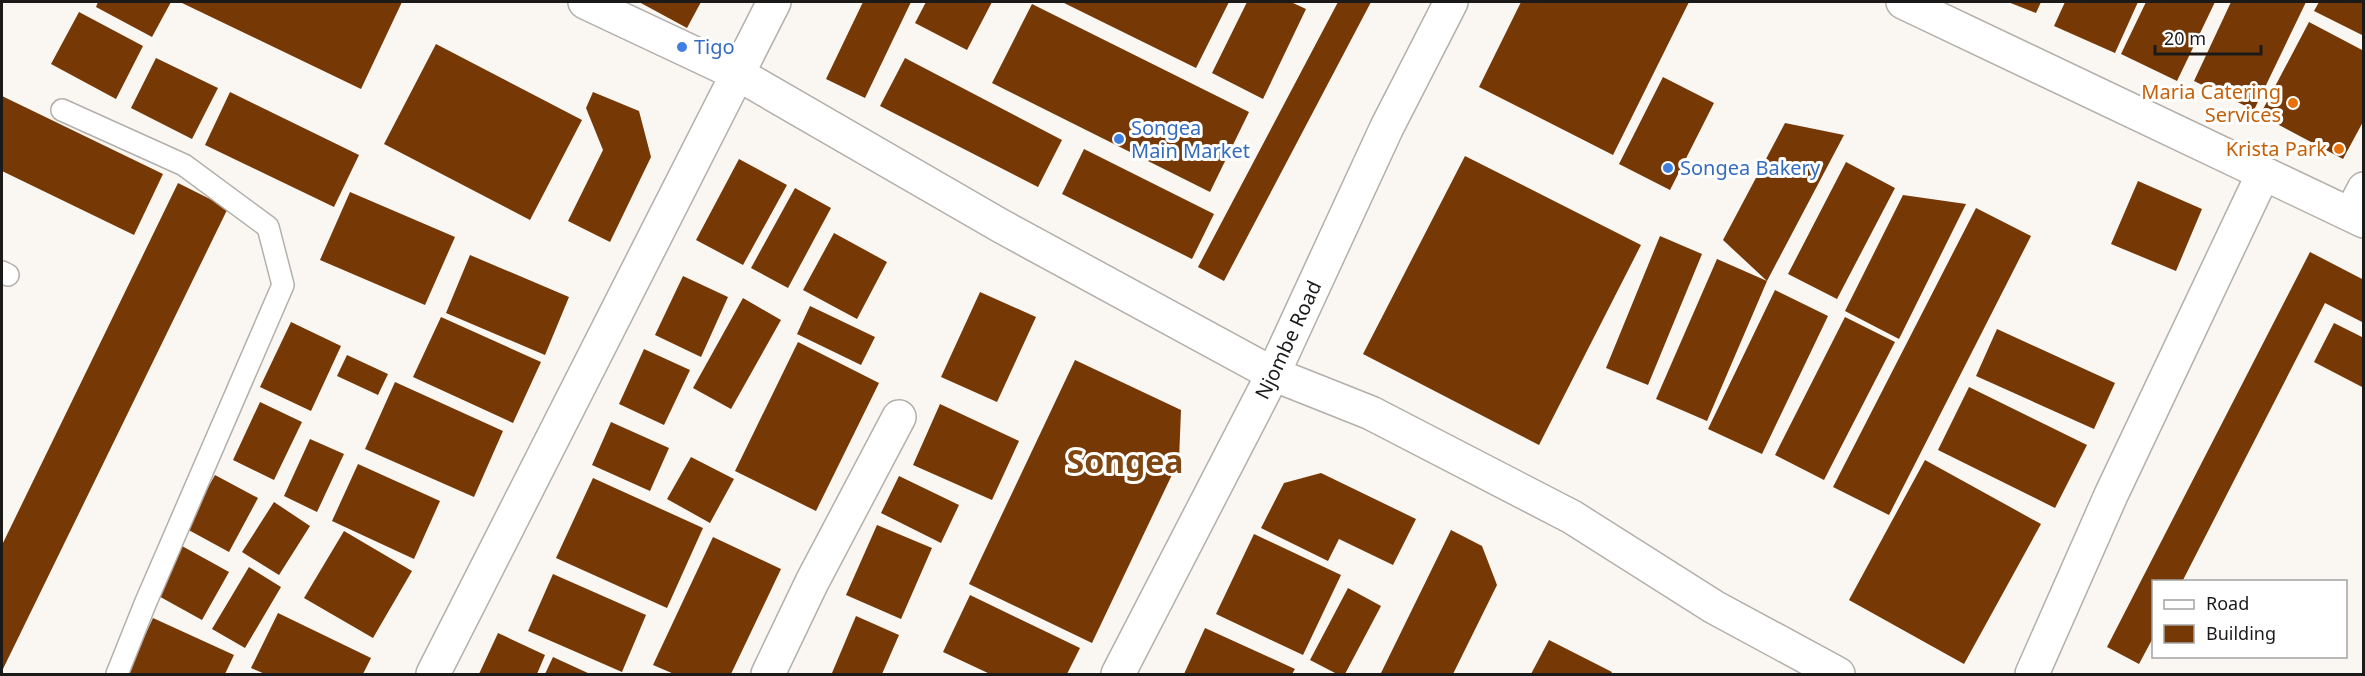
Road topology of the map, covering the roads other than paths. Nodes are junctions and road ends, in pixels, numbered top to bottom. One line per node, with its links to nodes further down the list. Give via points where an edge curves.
1 (585, 2): 5 (main road)
2 (774, 2): 5 (main road)
3 (1451, 2): 9 (main road, Njombe Road, via 1387,127)
4 (1903, 2): 7 (main road)
5 (738, 74): 9 (main road, via 1001,226); 12 (main road)
6 (62, 110): 11 (lane, via 184,165 268,227 283,285)
7 (2263, 174): 8 (main road); 16 (main road, via 2110,495)
8 (2359, 208)
9 (1273, 374): 14 (main road, Njombe Road); 15 (main road, via 1371,413 1572,517 1714,607)
10 (899, 417): 13 (main road)
11 (117, 675)
12 (433, 675)
13 (768, 675)
14 (1118, 675)
15 (1838, 675)
16 (2032, 675)

